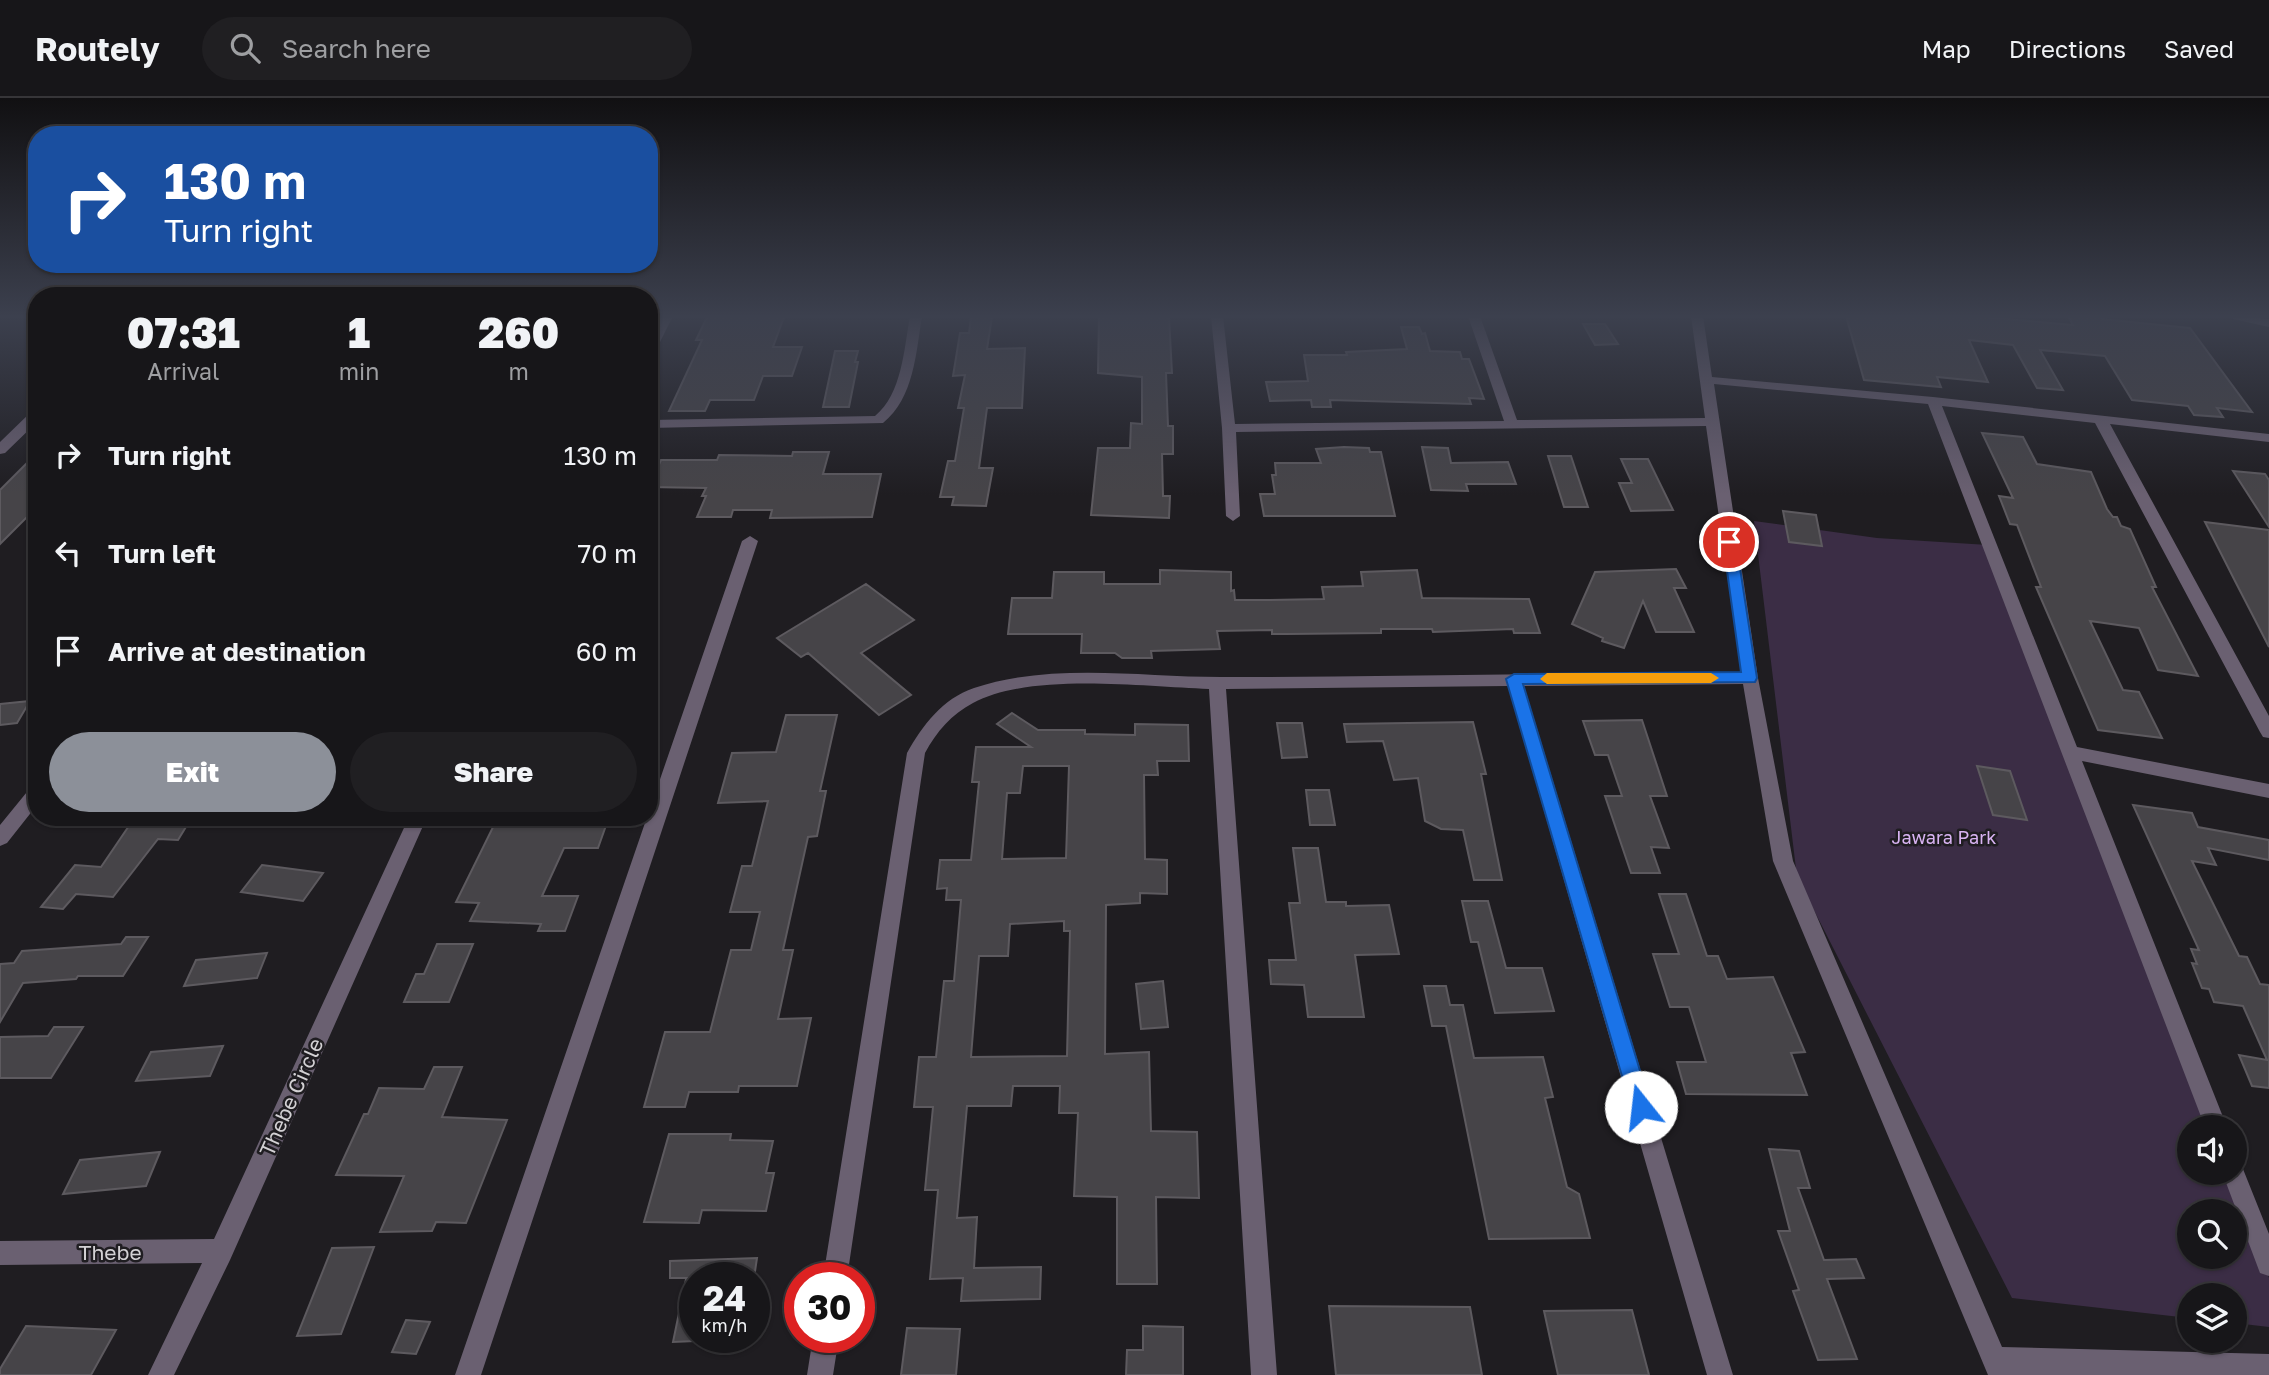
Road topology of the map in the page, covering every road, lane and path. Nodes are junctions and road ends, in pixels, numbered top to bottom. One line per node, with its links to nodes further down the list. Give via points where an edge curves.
1 (903, 376): 10 (street, via 886,416 878,420)
2 (1223, 376): 12 (street)
3 (1495, 376): 11 (street)
4 (1706, 376): 5 (street)
5 (1707, 380): 6 (street); 8 (street)
6 (1933, 401): 7 (street); 21 (street)
7 (2101, 421): 13 (street); 20 (street)
8 (1713, 422): 11 (street); 17 (street)
9 (28, 423): 14 (street)
10 (658, 424)
11 (1512, 424): 12 (street)
12 (1229, 428): 15 (street)
13 (2269, 438)
14 (0, 450)
15 (1233, 516)
16 (750, 541): 24 (street)
17 (1750, 678): 18 (street); 36 (street, via 1783,861)
18 (1514, 679): 19 (street); 41 (street)
19 (1217, 683): 32 (street, via 1075,680 1005,686 977,693 955,706 924,737 916,753); 40 (street)
20 (2269, 732)
21 (2070, 752): 22 (street); 28 (street)
22 (2269, 791)
23 (28, 803): 27 (street)
24 (658, 813)
25 (414, 826): 30 (street, Thebe Circle)
26 (654, 826): 38 (street)
27 (0, 838)
28 (2211, 1115)
29 (2238, 1185): 33 (street)
30 (221, 1251): 31 (street, Thebe); 37 (street, Thebe Circle)
31 (0, 1252)
32 (837, 1262)
33 (2269, 1264)
34 (823, 1353): 39 (street)
35 (2269, 1367): 36 (street)
36 (1998, 1368)
37 (161, 1375)
38 (468, 1375)
39 (820, 1375)
40 (1264, 1375)
41 (1720, 1375)

